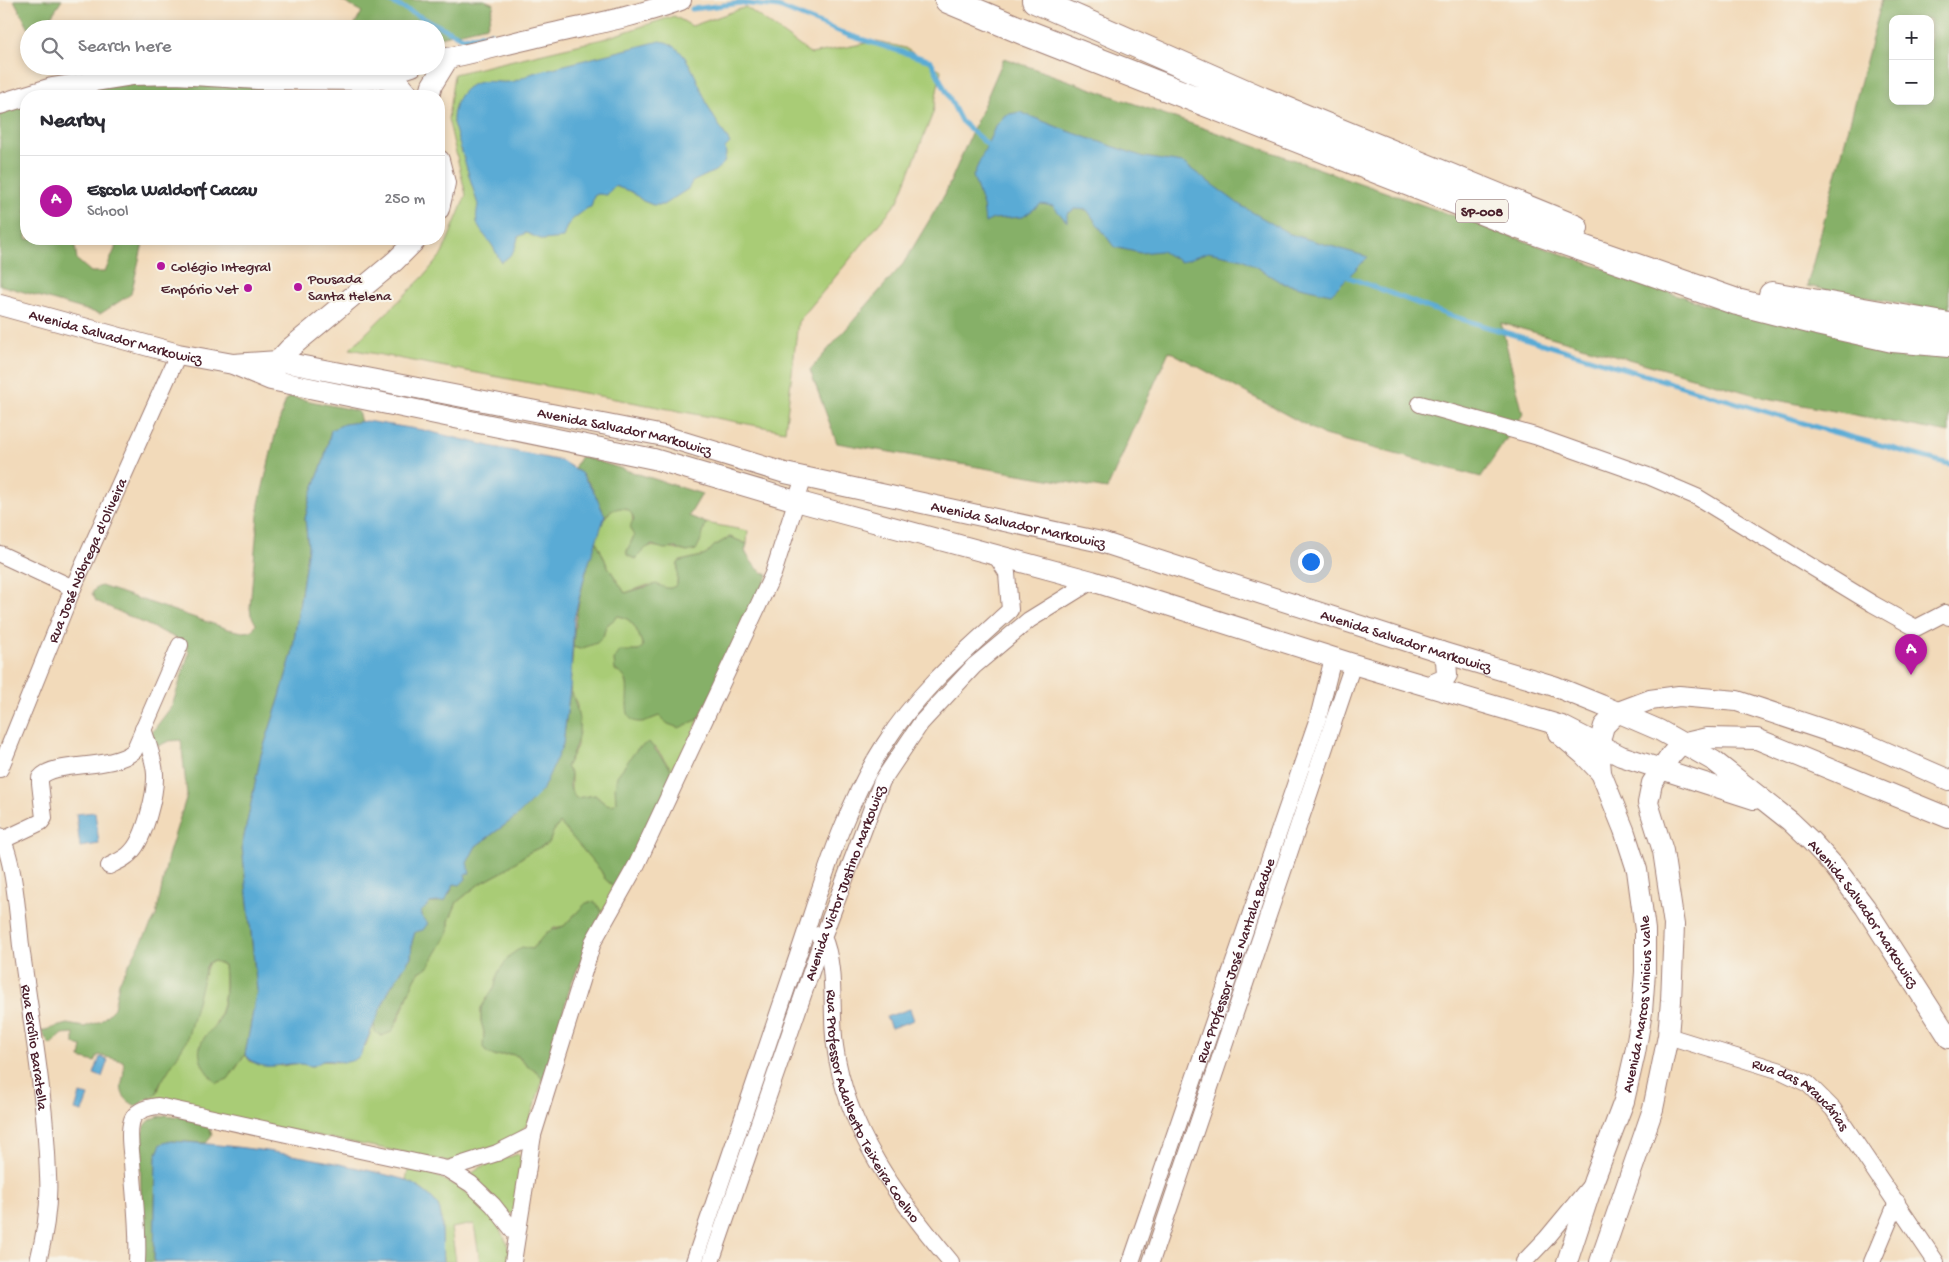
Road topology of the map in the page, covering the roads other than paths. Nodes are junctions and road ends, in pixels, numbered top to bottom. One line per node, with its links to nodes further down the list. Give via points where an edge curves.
1 (681, 0): 4 (street, via 651,11)
2 (948, 0): 18 (main road, SP-008, via 1519,226 1737,302 1893,339)
3 (1035, 0): 17 (main road, SP-008, via 1281,108 1602,238 1745,290)
4 (445, 58)
5 (133, 75): 10 (street)
6 (192, 75): 9 (street, via 258,79)
7 (389, 75): 9 (street)
8 (436, 75): 12 (street)
9 (383, 79): 11 (street, via 398,83)
10 (46, 90)
11 (404, 90)
12 (430, 90)
13 (20, 98): 14 (street)
14 (0, 104)
15 (411, 245): 20 (street, via 290,349)
16 (0, 305): 19 (street, Avenida Salvador Markowicz)
17 (1949, 326)
18 (1949, 344)
19 (178, 354): 20 (street, Avenida Salvador Markowicz); 27 (street, Rua José Nóbrega d'Oliveira)
20 (275, 371): 22 (street, Avenida Salvador Markowicz, via 664,436); 23 (street, Avenida Salvador Markowicz, via 654,458)
21 (1420, 404): 29 (street, via 1535,436 1697,497 1916,628 1945,612)
22 (804, 477): 23 (street); 32 (street, Avenida Salvador Markowicz, via 1101,542)
23 (796, 501): 25 (street, Avenida Salvador Markowicz); 55 (street, via 773,574 638,864 593,942)
24 (0, 554): 27 (street)
25 (995, 554): 26 (street, Avenida Salvador Markowicz); 28 (street, via 1007,573)
26 (1092, 581): 30 (street, Avenida Victor Justino Markowicz); 33 (street, Avenida Salvador Markowicz)
27 (73, 588): 42 (street, Rua José Nóbrega d'Oliveira)
28 (1010, 610): 30 (street); 49 (street, Avenida Victor Justino Markowicz, via 949,666 906,712 884,744 865,775 846,818)
29 (1949, 617)
30 (1029, 620): 50 (street, Avenida Victor Justino Markowicz, via 974,666 921,722 882,781)
31 (180, 645): 38 (street)
32 (1441, 652): 35 (street, via 1446,660 1447,675); 36 (street, Avenida Salvador Markowicz, via 1554,686)
33 (1333, 658): 34 (street, Avenida Salvador Markowicz); 66 (street, Rua Professor José Nantala Badue, via 1318,718)
34 (1353, 664): 35 (street, Avenida Salvador Markowicz); 67 (street, Rua Professor José Nantala Badue)
35 (1429, 686): 37 (street, Avenida Salvador Markowicz)
36 (1618, 712): 39 (street, via 1604,726); 40 (street, Avenida Salvador Markowicz, via 1659,730); 44 (street, via 1650,700 1679,696 1737,701 1867,744)
37 (1536, 718): 39 (street, Avenida Salvador Markowicz, via 1562,726); 43 (street, via 1565,738)
38 (143, 729): 47 (street, via 128,756 46,772 40,778 44,818); 48 (street, via 155,775 150,809 144,832 131,853)
39 (1599, 744): 41 (street, Avenida Salvador Markowicz, via 1621,756); 43 (street, Avenida Marcos Vinicius Valle)
40 (1681, 744): 41 (street, Avenida Marcos Vinicius Valle); 45 (street, Avenida Salvador Markowicz, via 1714,762); 46 (street, via 1712,737 1758,739)
41 (1661, 768): 45 (street, Avenida Salvador Markowicz); 51 (street, Avenida Marcos Vinicius Valle, via 1652,782 1648,803 1663,851 1674,925)
42 (0, 769)
43 (1601, 773): 53 (street, Avenida Marcos Vinicius Valle, via 1637,870 1645,930 1642,1012)
44 (1949, 780)
45 (1766, 802): 52 (street, Avenida Salvador Markowicz, via 1790,821 1834,866 1866,907)
46 (1949, 818)
47 (2, 838): 60 (street, Rua Ercílio Baratella, via 14,890 43,1113 48,1175 47,1215)
48 (110, 866)
49 (806, 930): 50 (street); 63 (street, Avenida Victor Justino Markowicz)
50 (822, 937): 64 (street, Avenida Victor Justino Markowicz); 65 (street, Rua Professor Adalberto Teixeira Coelho, via 831,960 835,1047 852,1112 874,1158 916,1220)
51 (1668, 1036): 54 (street, Avenida Marcos Vinicius Valle); 58 (street, Rua das Araucárias, via 1781,1071 1808,1084 1833,1110)
52 (1949, 1038)
53 (1624, 1101): 54 (street); 57 (street, Avenida Marcos Vinicius Valle)
54 (1653, 1109): 70 (street, Avenida Marcos Vinicius Valle)
55 (533, 1135): 56 (street, via 497,1153); 59 (street)
56 (447, 1168): 59 (street, via 471,1184); 61 (street, via 152,1106 143,1109 132,1120 130,1135)
57 (1594, 1180): 68 (street); 69 (street, Avenida Marcos Vinicius Valle)
58 (1897, 1202): 71 (street); 72 (street, Rua das Araucárias)
59 (516, 1234): 62 (street)
60 (38, 1262)
61 (137, 1262)
62 (513, 1262)
63 (694, 1262)
64 (711, 1262)
65 (951, 1262)
66 (1132, 1262)
67 (1152, 1262)
68 (1524, 1262)
69 (1567, 1262)
70 (1600, 1262)
71 (1872, 1262)
72 (1936, 1262)

